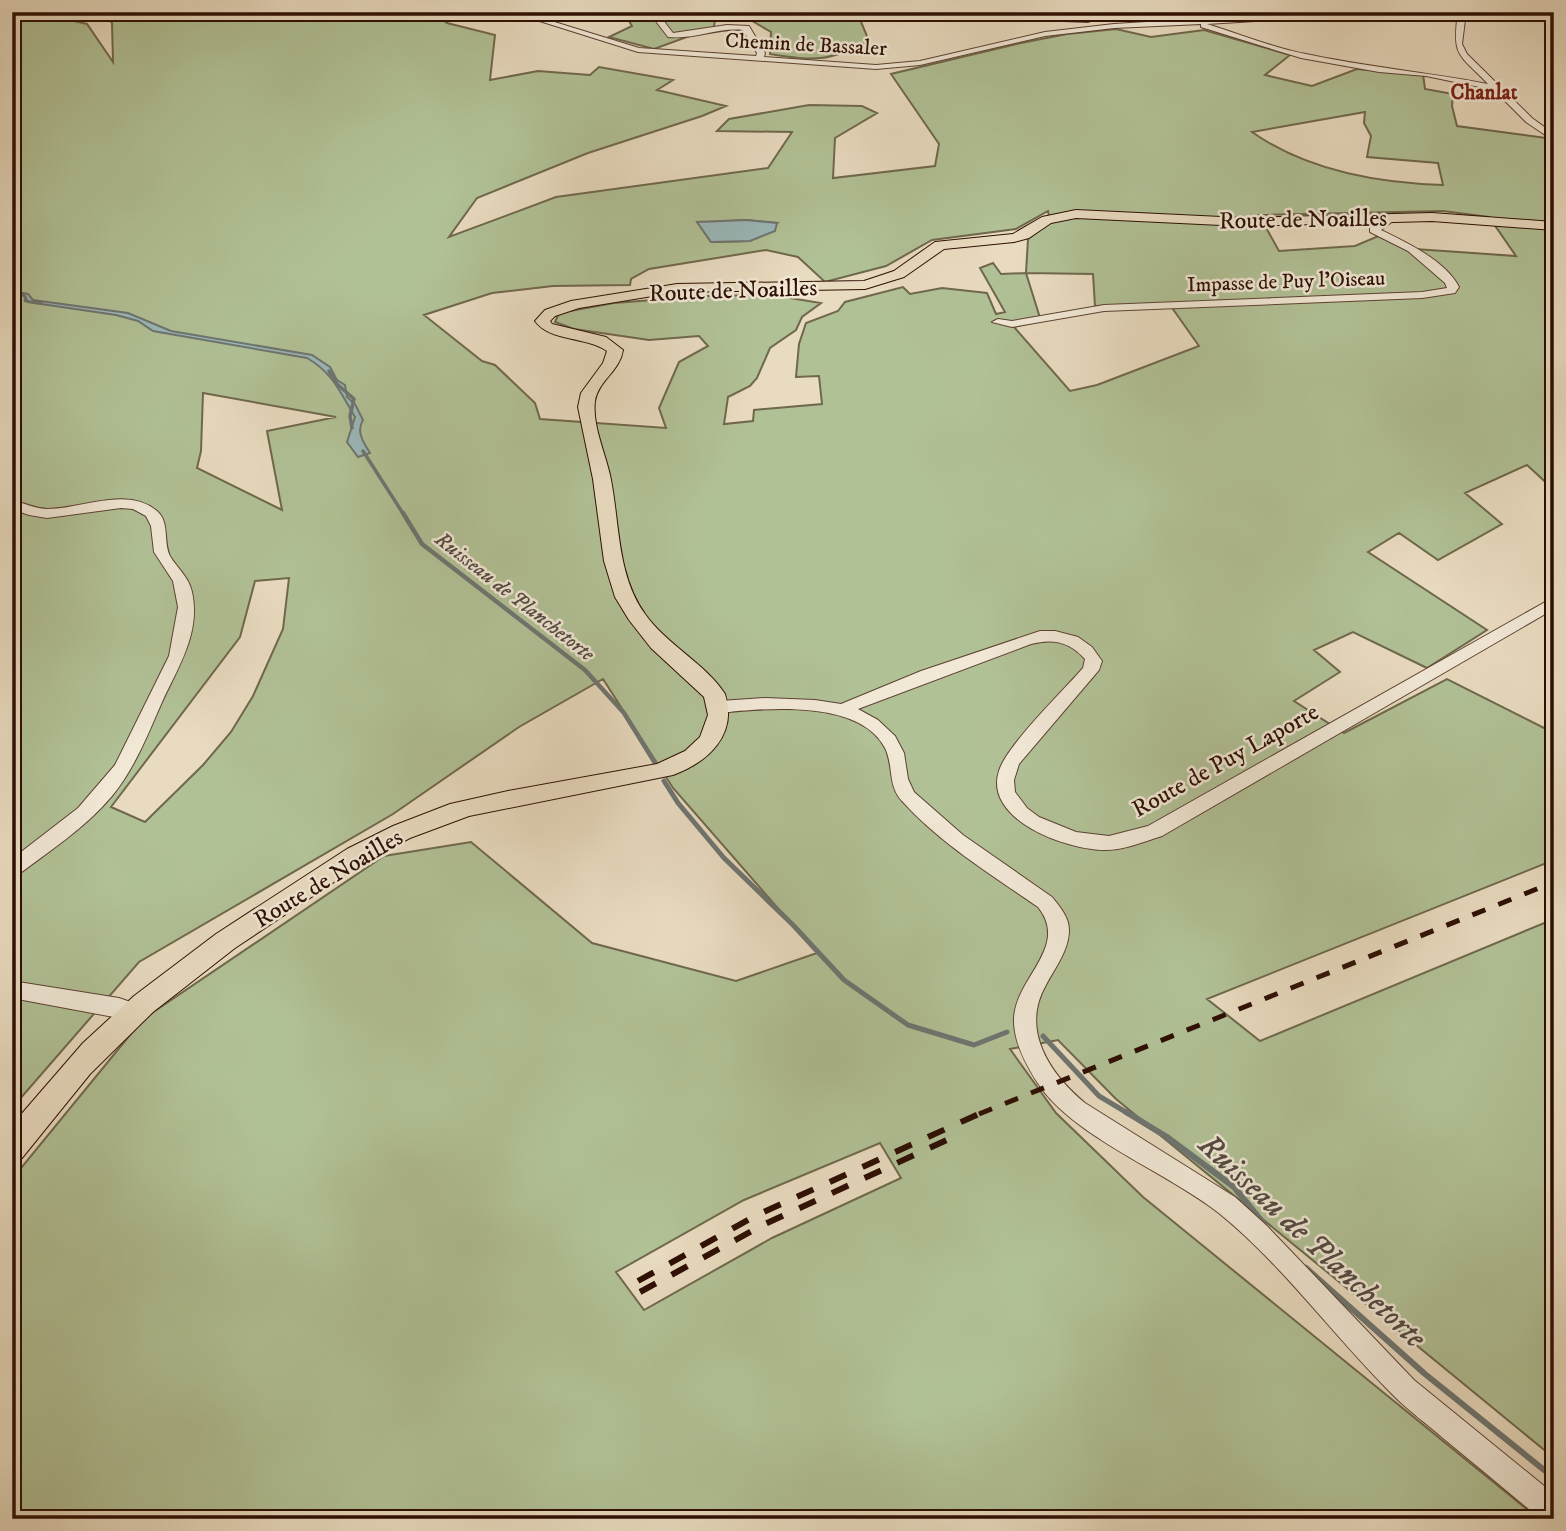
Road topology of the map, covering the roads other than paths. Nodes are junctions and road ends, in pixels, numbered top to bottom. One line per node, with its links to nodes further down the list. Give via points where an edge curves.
1 (514, 12): 8 (street, Chemin de Bassaler, via 638,50)
2 (661, 12): 8 (street, via 659,20 665,30 676,36 731,26 746,28 761,53)
3 (1307, 12): 6 (street, Chemin de Bassaler)
4 (1461, 12): 9 (street, via 1458,44)
5 (1039, 18): 7 (street)
6 (1197, 22): 7 (street, Chemin de Bassaler); 9 (street, via 1301,57)
7 (1171, 24): 8 (street, Chemin de Bassaler, via 1045,34 897,67)
8 (759, 60)
9 (1497, 88): 10 (street)
10 (1554, 138)
11 (1385, 217): 12 (main road, Route de Noailles); 13 (street, Impasse de Puy l'Oiseau, via 1388,221 1374,230 1412,249 1450,281 1451,291 1104,308 1012,324); 16 (main road, Route de Noailles, via 1242,222 1066,215 1014,238 940,245 899,274 865,285 677,288 586,302 548,314 542,321 550,329 601,340 615,350 613,361 586,402 614,568 641,623 706,685)
12 (1554, 226)
13 (998, 322)
14 (12, 504): 18 (street, via 42,514 115,505 144,508 158,522 161,552 182,580 186,596 179,651 108,789 84,814)
15 (1554, 601): 17 (street, Route de Puy Laporte, via 1155,831 1125,841 1102,843 1065,837 1023,814 1006,794 1011,761 1091,670 1094,662 1088,651 1073,640 1036,637)
16 (720, 707): 17 (street); 20 (main road, Route de Noailles, via 718,727 710,742 683,762 651,773 470,808 388,837 254,922)
17 (844, 710): 22 (street, via 884,733 895,750 896,773 906,796 956,839 1053,909 1058,920 1057,943 1027,1004 1026,1016 1032,1051 1057,1091 1077,1110 1227,1205 1405,1389)
18 (12, 869)
19 (12, 989): 20 (street)
20 (135, 1012): 21 (main road, Route de Noailles, via 75,1072)
21 (12, 1148)
22 (1554, 1512)

